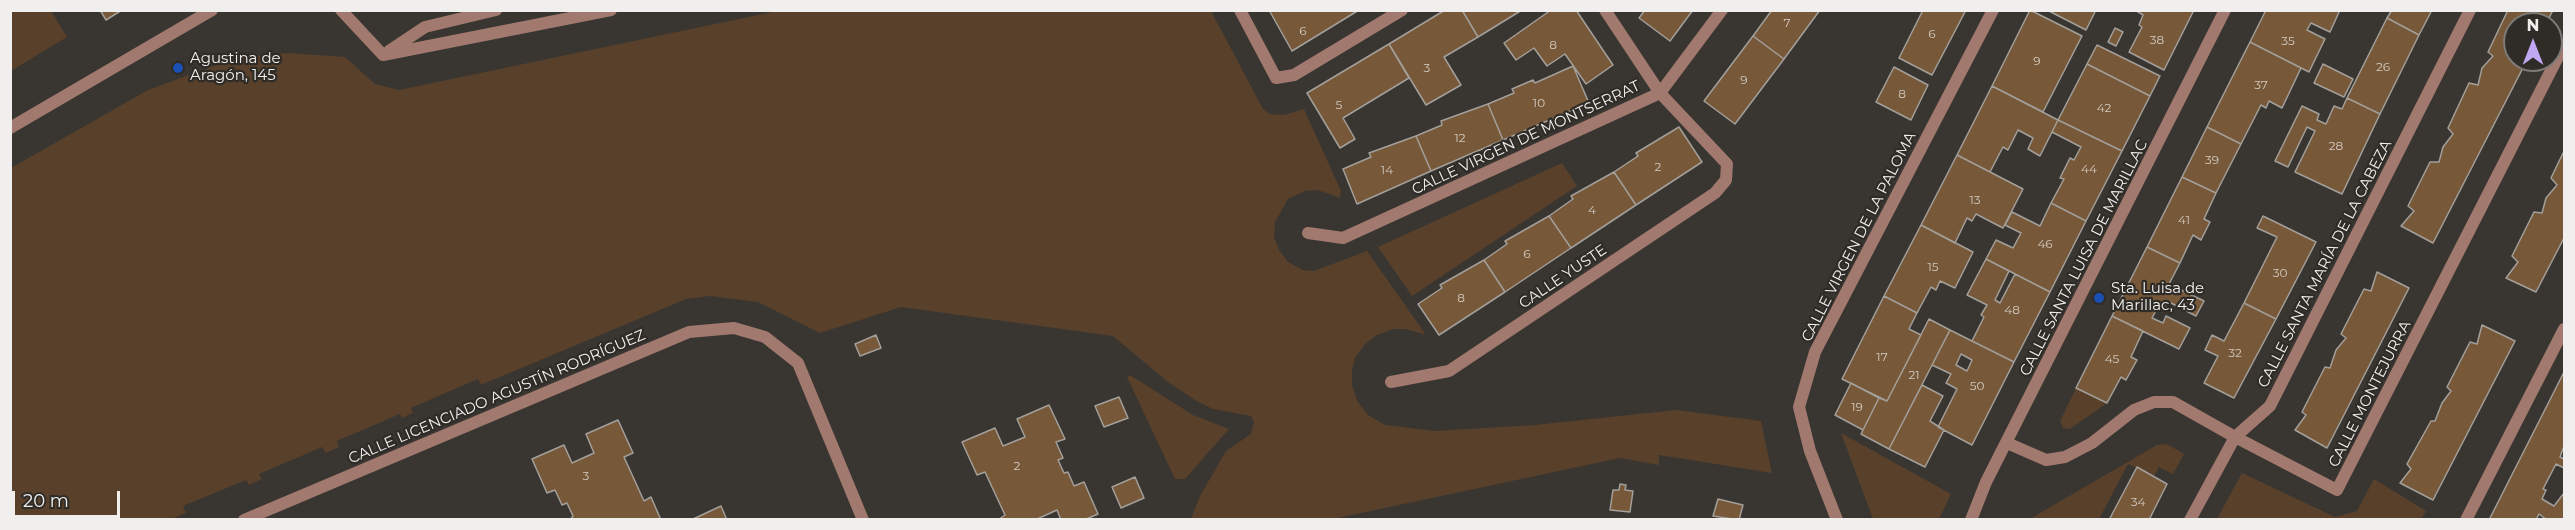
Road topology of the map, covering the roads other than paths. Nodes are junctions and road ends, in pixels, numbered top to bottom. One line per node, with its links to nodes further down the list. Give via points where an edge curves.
1 (212, 10): 15 (street)
2 (341, 10): 13 (street)
3 (496, 10): 13 (street, via 425,27)
4 (611, 10): 13 (street)
5 (1240, 10): 6 (street, via 1276,78 1294,75)
6 (1402, 10)
7 (1605, 10): 14 (street)
8 (1722, 10): 14 (street, CALLE VIRGEN DE MONTSERRAT)
9 (1993, 10): 23 (street, CALLE VIRGEN DE LA PALOMA, via 1815,352 1799,407 1810,451)
10 (2225, 10): 20 (street, CALLE SANTA LUISA DE MARILLAC)
11 (2470, 10): 19 (street, CALLE SANTA MARÍA DE LA CABEZA, via 2270,406)
12 (2565, 45): 19 (street, CALLE MONTEJURRA, via 2337,490)
13 (383, 56)
14 (1660, 93): 16 (street, CALLE VIRGEN DE MONTSERRAT, via 1343,238); 18 (street, CALLE YUSTE, via 1727,164 1725,180 1715,193 1449,371)
15 (10, 128)
16 (1308, 233)
17 (2565, 329): 26 (street)
18 (1391, 382)
19 (2235, 437): 20 (street, CALLE MONTEJURRA, via 2173,402 2154,402 2134,410 2092,443 2065,457 2046,460); 25 (street, CALLE SANTA MARÍA DE LA CABEZA)
20 (2007, 443): 24 (street, CALLE SANTA LUISA DE MARILLAC)
21 (244, 519): 22 (street, CALLE LICENCIADO AGUSTÍN RODRÍGUEZ, via 689,332 734,328 765,337 798,363)
22 (863, 519)
23 (1837, 519)
24 (1971, 519)
25 (2190, 519)
26 (2466, 519)

